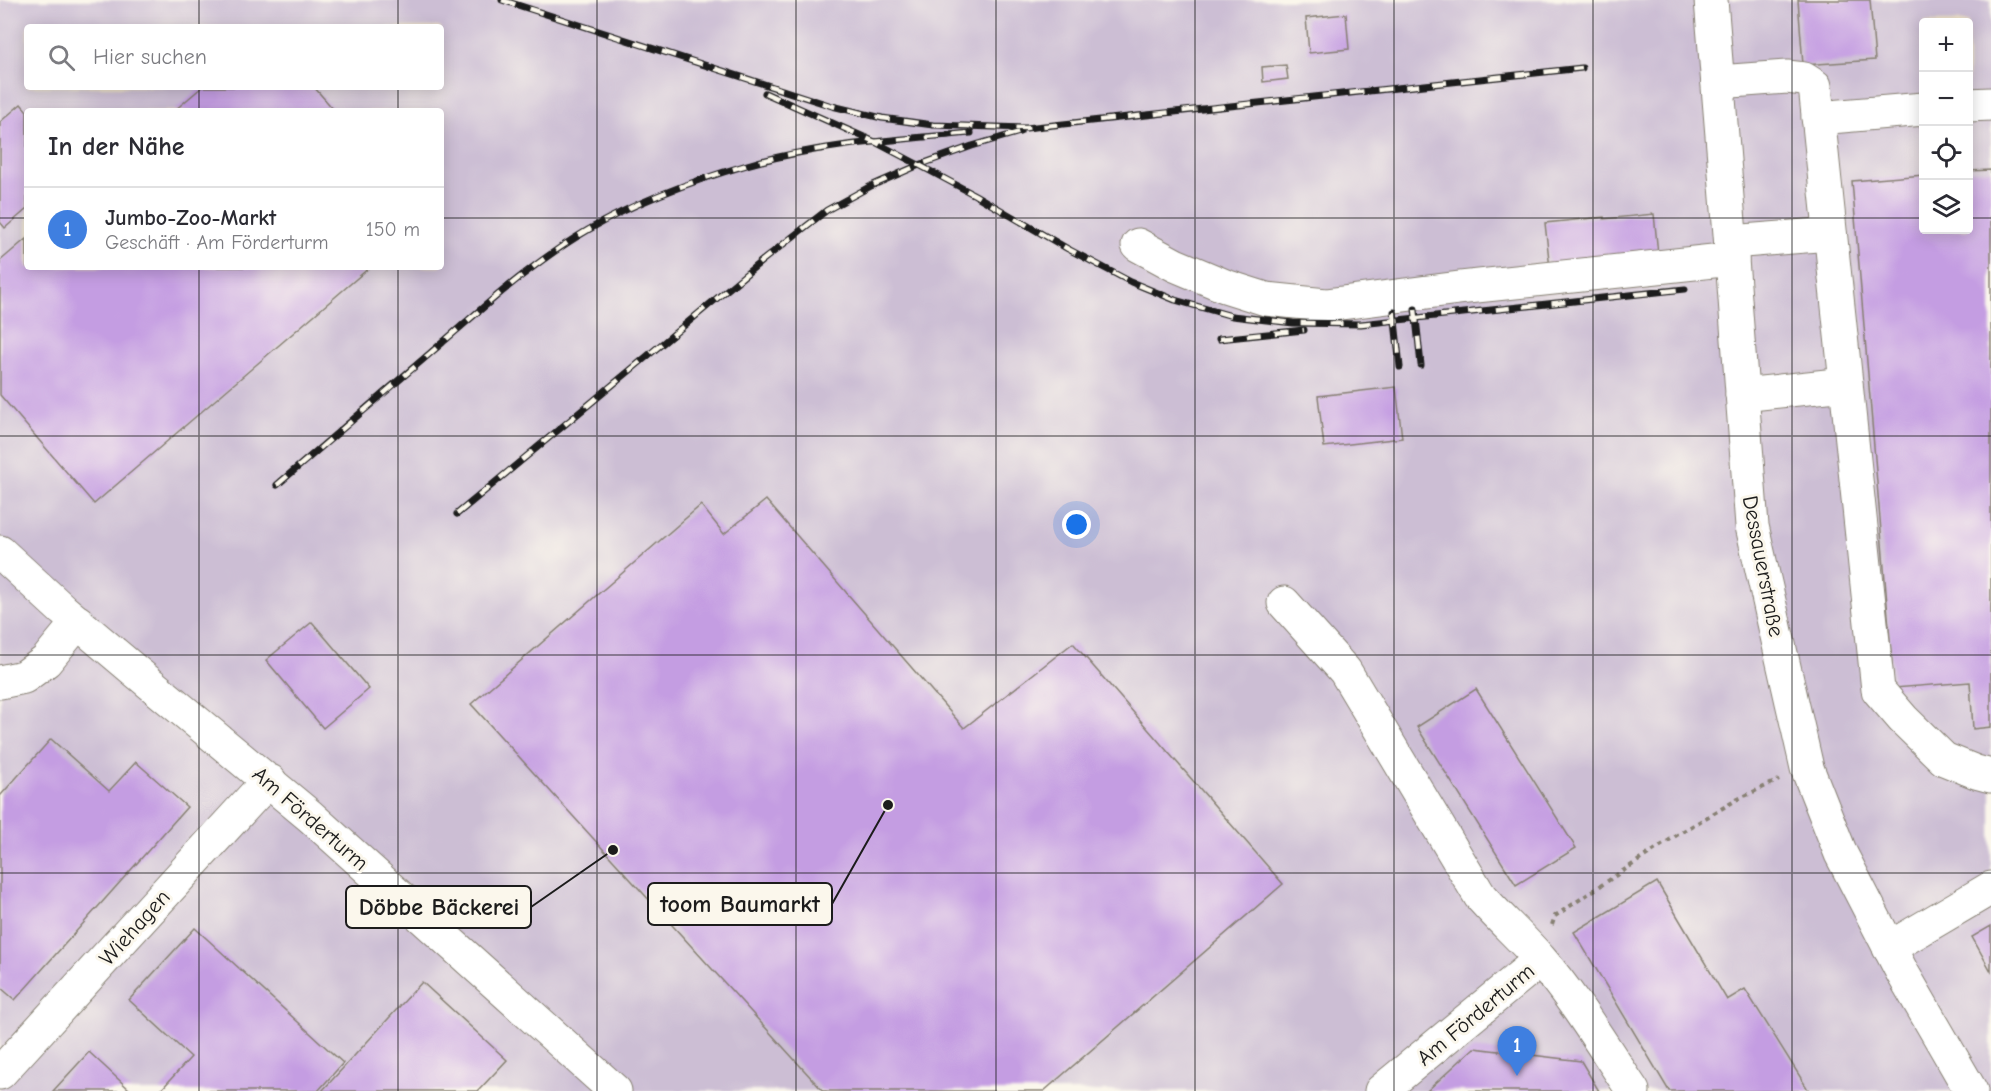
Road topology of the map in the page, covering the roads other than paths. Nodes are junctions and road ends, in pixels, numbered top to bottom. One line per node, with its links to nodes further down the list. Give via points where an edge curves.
1 (1711, 0): 2 (street, Dessauerstraße)
2 (1718, 82): 6 (street, via 1786,76 1804,79 1815,86); 9 (street, Dessauerstraße)
3 (1991, 104): 4 (street)
4 (1973, 105)
5 (1919, 109): 6 (street)
6 (1818, 118): 7 (street)
7 (1830, 234): 9 (street); 10 (street)
8 (1138, 245): 9 (street, via 1225,286 1266,299 1326,305)
9 (1732, 250): 11 (street, Dessauerstraße)
10 (1846, 384): 11 (street); 16 (street, via 1878,690 1944,759)
11 (1742, 394): 19 (street, Dessauerstraße, via 1752,525 1807,768 1841,854)
12 (0, 552): 14 (street, Am Förderturm)
13 (1284, 603): 20 (street, via 1345,671 1480,896)
14 (78, 622): 15 (street, via 46,661 24,676); 17 (street, Am Förderturm)
15 (0, 682)
16 (1991, 776)
17 (270, 781): 21 (street, Wiehagen); 22 (street, Am Förderturm)
18 (1991, 888): 19 (street)
19 (1889, 948): 25 (street, Dessauerstraße)
20 (1540, 960): 23 (street, Am Förderturm); 24 (street)
21 (0, 1074)
22 (615, 1091)
23 (1381, 1091)
24 (1633, 1091)
25 (1971, 1091)

